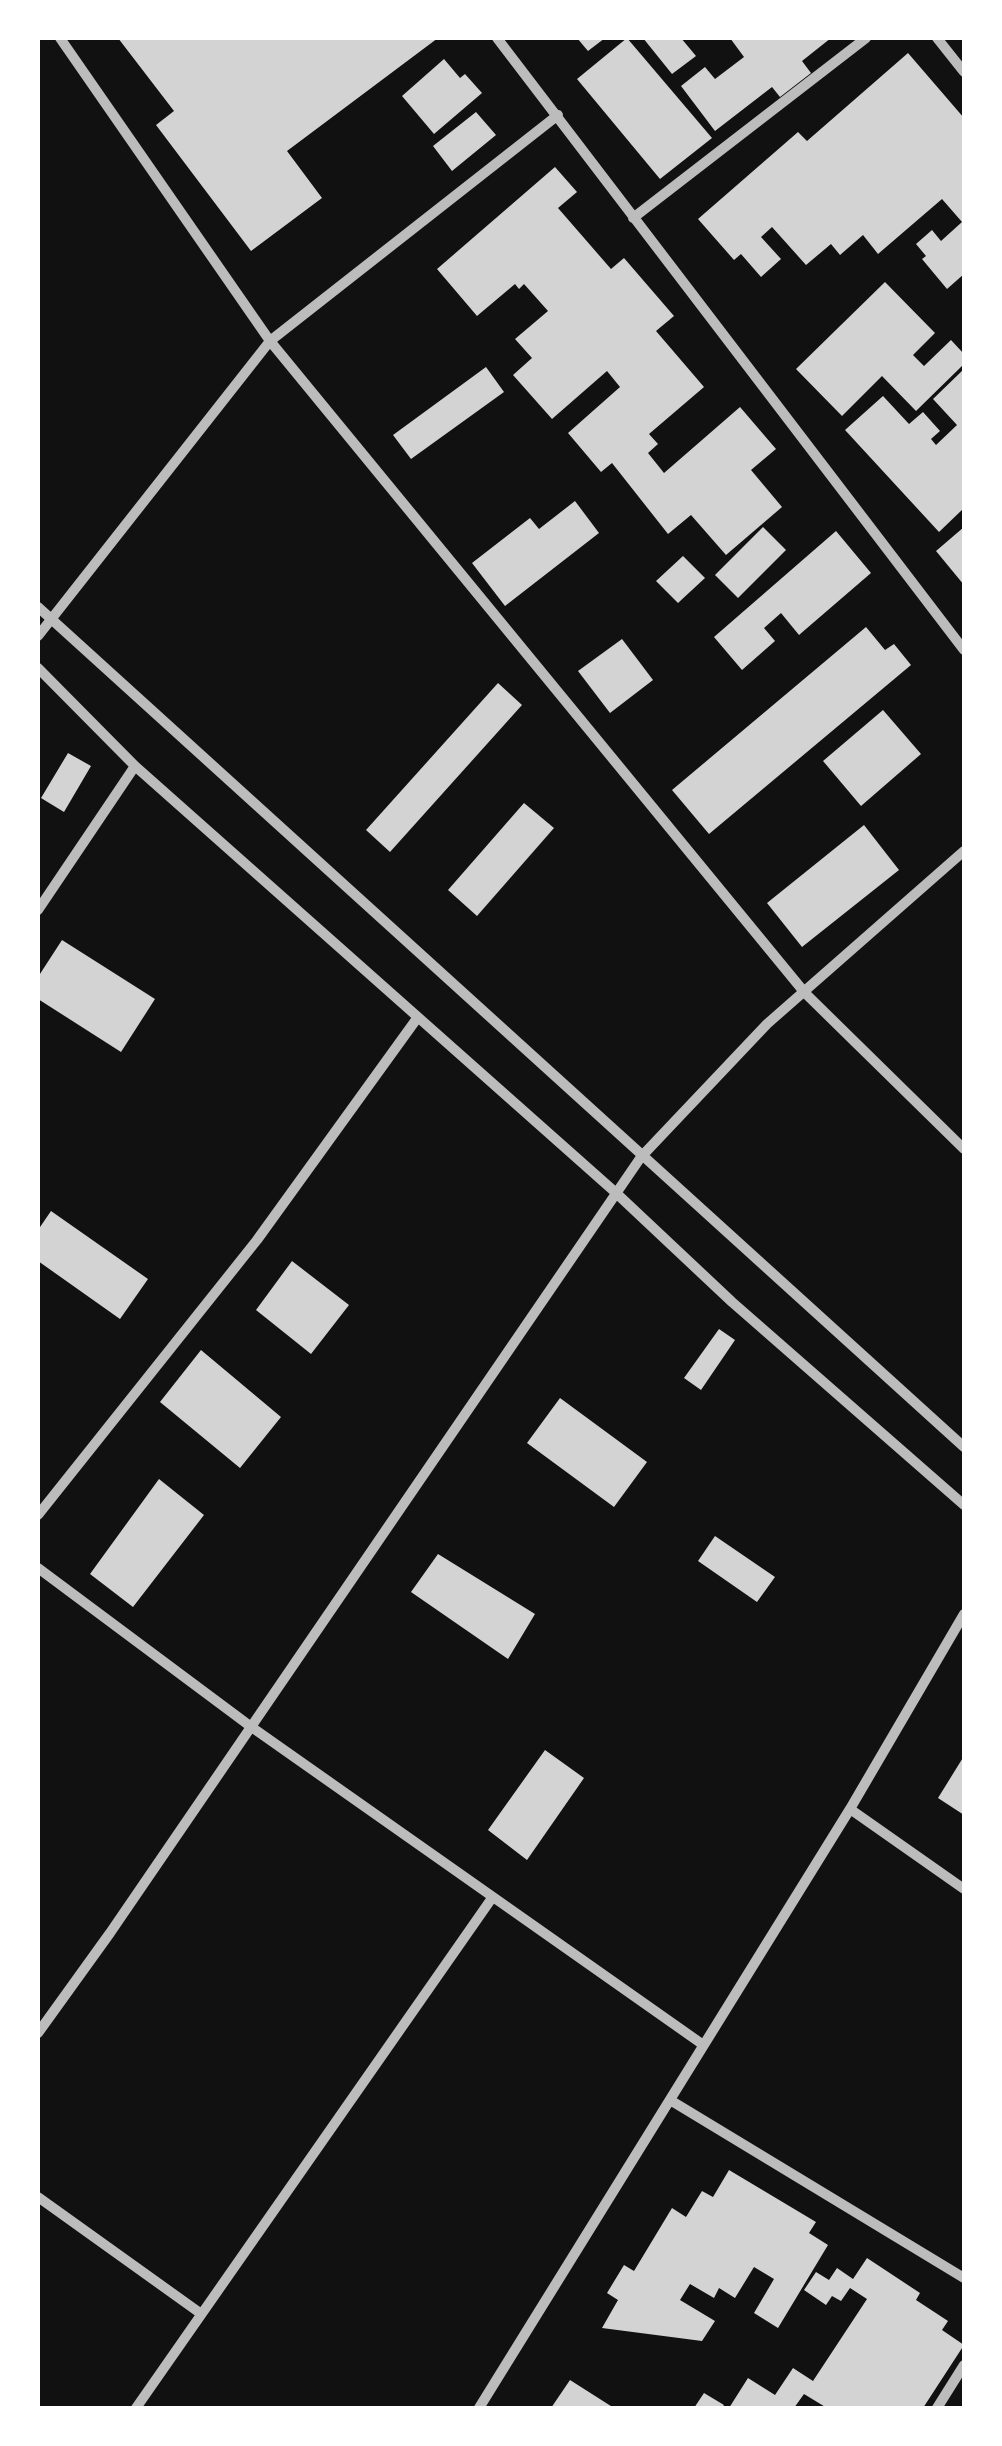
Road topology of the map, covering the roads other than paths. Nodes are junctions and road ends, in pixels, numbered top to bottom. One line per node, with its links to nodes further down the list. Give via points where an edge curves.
1 (60, 38): 8 (street)
2 (497, 38): 6 (street)
3 (866, 38): 7 (street)
4 (937, 38): 5 (street)
5 (964, 72)
6 (558, 115): 7 (street); 8 (street)
7 (633, 218): 12 (street)
8 (270, 342): 10 (street); 17 (street)
9 (38, 607): 10 (street)
10 (50, 619): 11 (street); 20 (street)
11 (38, 636)
12 (964, 650)
13 (38, 668): 14 (street)
14 (135, 766): 16 (street); 18 (street)
15 (964, 851): 17 (street)
16 (38, 910)
17 (804, 993): 19 (street); 20 (street)
18 (418, 1017): 21 (street); 24 (street, via 257,1240)
19 (964, 1149)
20 (641, 1156): 21 (street); 22 (street)
21 (615, 1192): 23 (street); 27 (street)
22 (964, 1447)
23 (964, 1505)
24 (38, 1515)
25 (38, 1568): 27 (street)
26 (964, 1614): 28 (street)
27 (250, 1726): 30 (street); 31 (street)
28 (850, 1809): 29 (street); 32 (street)
29 (964, 1889)
30 (492, 1898): 32 (street); 36 (street)
31 (38, 2034)
32 (702, 2044): 33 (street)
33 (670, 2100): 35 (street); 39 (street)
34 (38, 2198): 36 (street)
35 (964, 2278)
36 (200, 2313): 38 (street)
37 (964, 2365): 40 (street)
38 (136, 2408)
39 (479, 2408)
40 (937, 2408)

